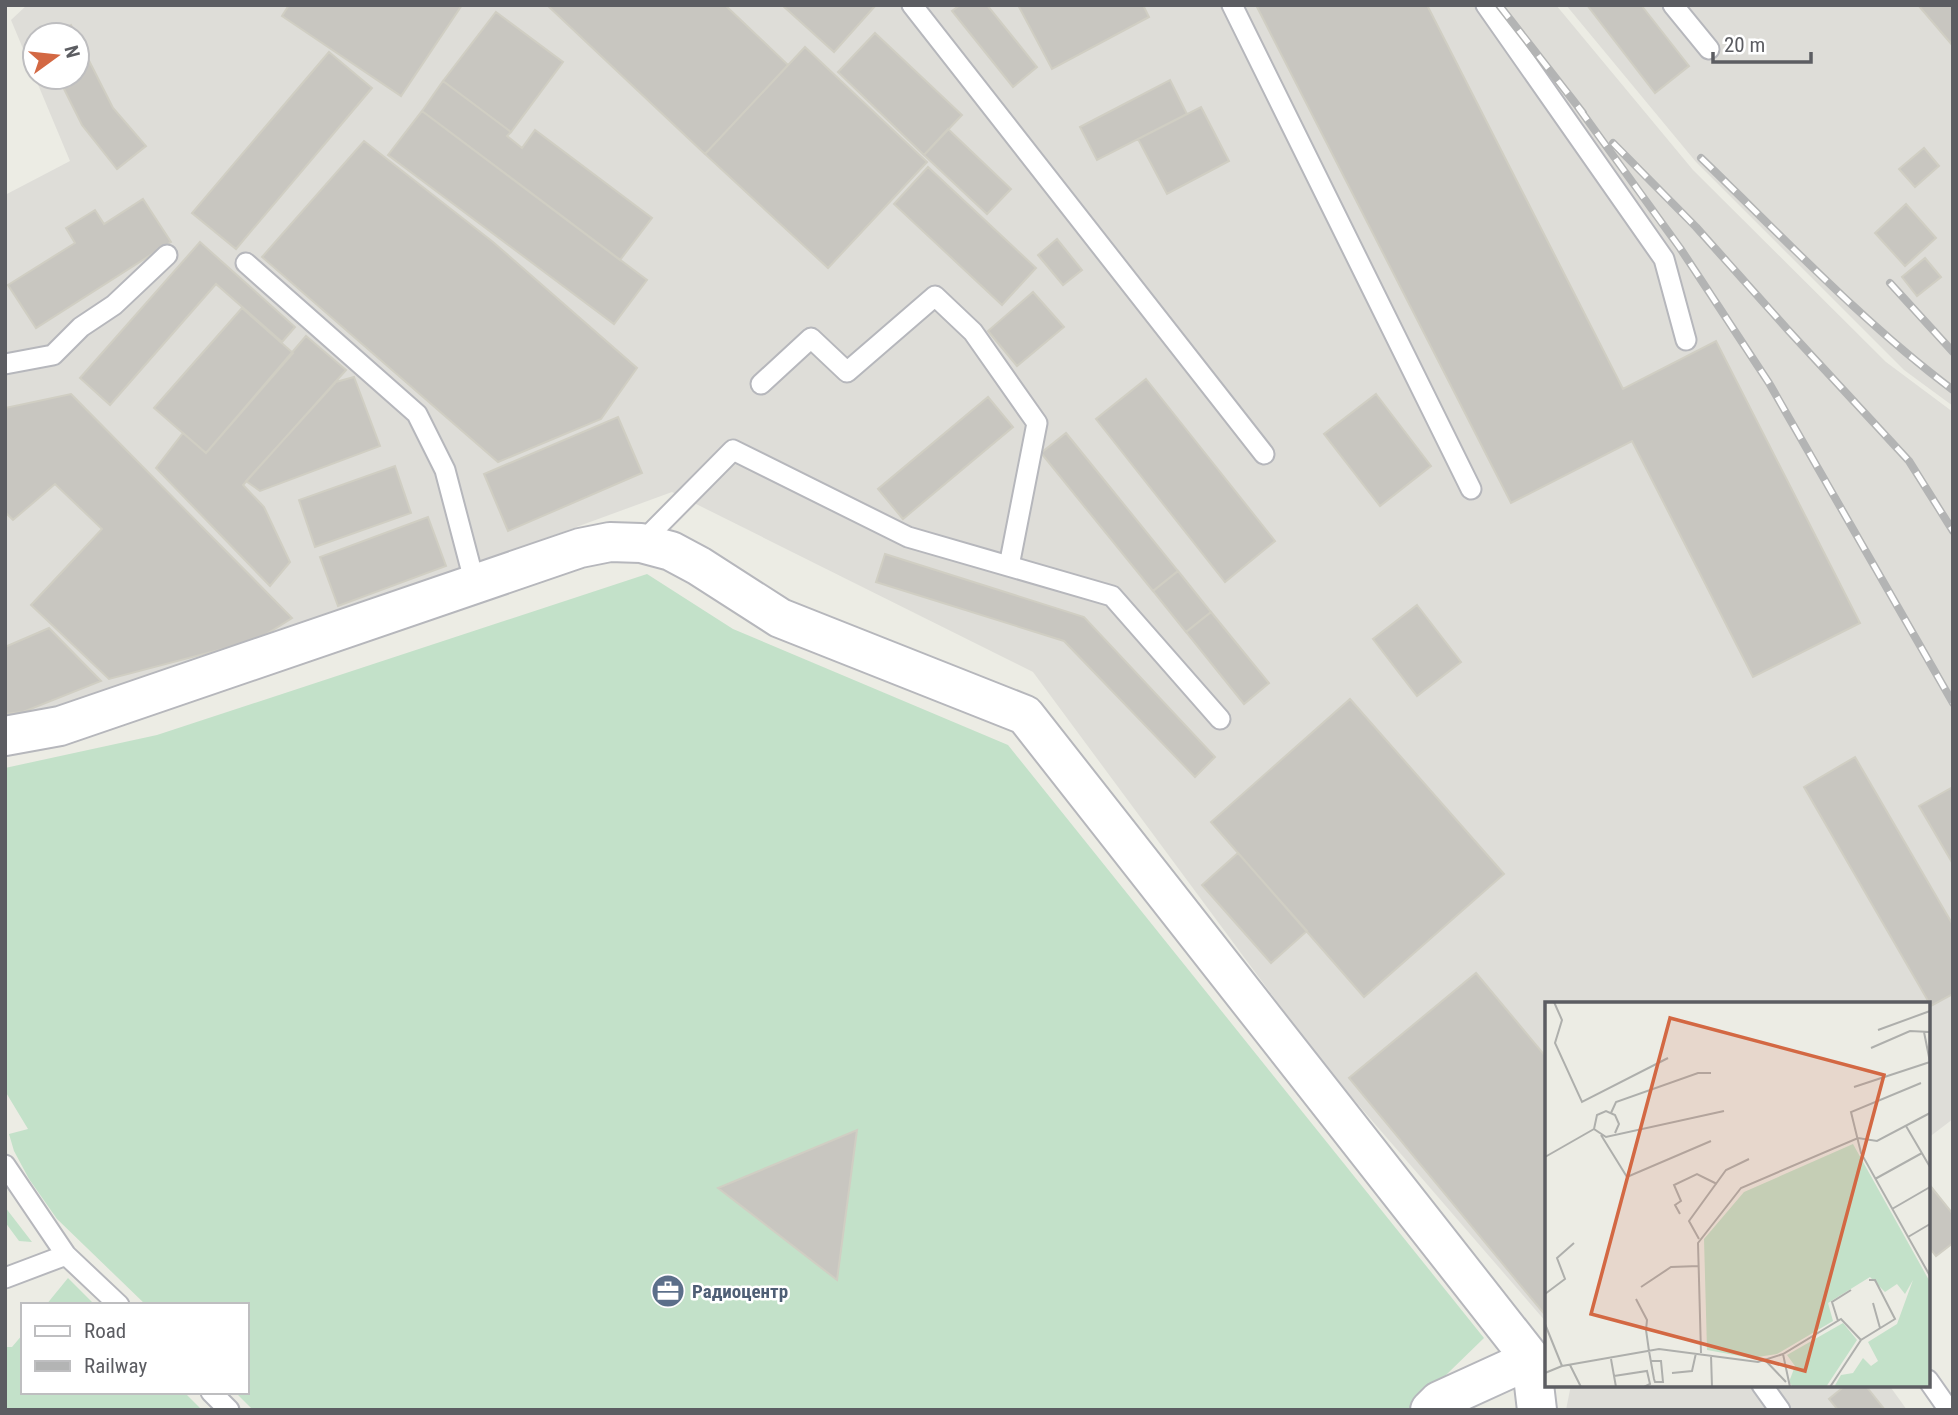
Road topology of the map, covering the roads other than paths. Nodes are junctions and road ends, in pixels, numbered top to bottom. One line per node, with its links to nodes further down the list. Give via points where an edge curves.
1 (912, 5): 11 (lane)
2 (1232, 5): 12 (lane)
3 (1486, 5): 8 (lane, via 1664,259)
4 (1673, 5): 5 (lane)
5 (1709, 49)
6 (167, 255): 9 (lane, via 53,355)
7 (246, 263): 15 (lane, via 417,414 445,470)
8 (1686, 340)
9 (5, 364)
10 (761, 383): 14 (lane, via 811,338 846,372 935,296 973,332 1037,423)
11 (1264, 454)
12 (1471, 488)
13 (641, 543): 14 (lane, via 733,450 908,537); 15 (street, via 580,548); 22 (street, via 671,551 699,566 780,618 1025,715)
14 (1009, 566): 16 (lane, via 1112,596)
15 (475, 584): 17 (street, via 60,726)
16 (1220, 719)
17 (5, 736)
18 (5, 1165): 19 (lane)
19 (66, 1255): 20 (lane); 21 (lane)
20 (5, 1278)
21 (116, 1303)
22 (1539, 1355): 27 (street, via 1439,1401); 28 (street)
23 (1930, 1383): 30 (lane)
24 (1763, 1387): 29 (lane)
25 (213, 1394): 26 (lane)
26 (229, 1410)
27 (1430, 1410)
28 (1536, 1410)
29 (1780, 1410)
30 (1949, 1410)

